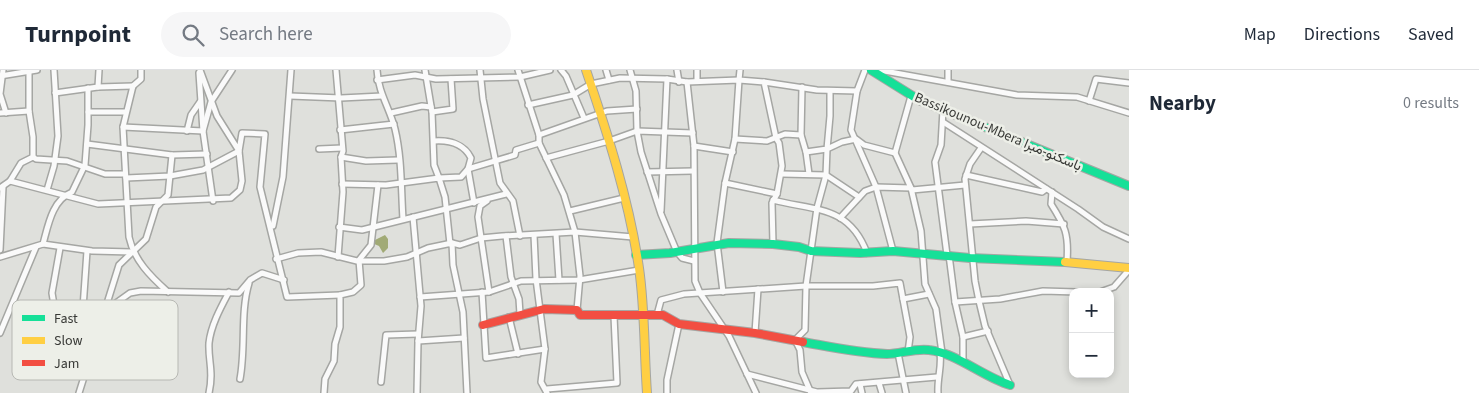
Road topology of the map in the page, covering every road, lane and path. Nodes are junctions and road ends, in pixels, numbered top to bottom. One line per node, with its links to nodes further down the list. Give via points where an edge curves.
1 (37, 70): 26 (street)
2 (54, 70): 52 (street)
3 (99, 70): 47 (street)
4 (141, 70): 46 (street, via 141,79)
5 (200, 70): 59 (street); 60 (street)
6 (232, 70): 60 (street)
7 (291, 70): 54 (street)
8 (336, 70): 55 (street)
9 (377, 70): 36 (street)
10 (401, 70): 29 (street)
11 (425, 70): 34 (street)
12 (480, 70): 32 (street)
13 (518, 70): 30 (street)
14 (550, 70): 30 (street)
15 (561, 70): 53 (street)
16 (586, 70): 45 (street)
17 (606, 70): 37 (street)
18 (630, 70): 33 (street)
19 (677, 70): 40 (street)
20 (697, 70): 38 (street)
21 (740, 70): 39 (street)
22 (865, 70): 51 (street)
23 (871, 70): 57 (street, Bassikounou-Mbera باسكنو-مبرا)
24 (879, 70): 27 (street)
25 (948, 70): 43 (street)
26 (29, 71): 28 (street); 65 (street)
27 (906, 72): 43 (street)
28 (2, 74): 68 (street, via 0,94)
29 (402, 77): 34 (street, via 415,75); 36 (street)
30 (520, 77): 32 (street); 61 (street)
31 (451, 78): 32 (street); 34 (street); 62 (street, via 453,109)
32 (480, 78): 107 (street)
33 (632, 78): 35 (street); 37 (street); 63 (street)
34 (426, 79): 62 (street)
35 (667, 79): 40 (street); 80 (street)
36 (377, 80): 56 (street)
37 (609, 80): 45 (street)
38 (697, 80): 39 (street); 41 (street)
39 (739, 80): 42 (street); 85 (street)
40 (679, 82): 41 (street)
41 (687, 82): 81 (street)
42 (764, 82): 48 (street); 84 (street)
43 (948, 82): 58 (street, via 1017,94)
44 (1129, 83): 58 (street, via 1096,79)
45 (591, 84): 53 (street); 70 (street)
46 (133, 86): 47 (street); 67 (street)
47 (98, 87): 49 (street)
48 (802, 87): 50 (street); 83 (street)
49 (88, 88): 52 (street); 66 (street)
50 (830, 90): 51 (street); 95 (street)
51 (857, 91): 86 (street, via 852,115)
52 (55, 93): 106 (street, via 58,136)
53 (573, 94): 61 (street); 72 (street)
54 (290, 96): 55 (street); 158 (street, via 283,177)
55 (337, 96): 56 (street); 76 (street)
56 (382, 96): 69 (street)
57 (911, 96): 64 (street, Bassikounou-Mbera باسكنو-مبرا); 100 (street)
58 (1089, 100): 71 (street)
59 (201, 102): 77 (street); 78 (street)
60 (212, 102): 78 (street); 97 (street)
61 (528, 105): 82 (street)
62 (432, 109): 69 (street, via 422,106); 87 (street)
63 (637, 109): 70 (street); 79 (street)
64 (942, 110): 73 (street); 129 (street, Bassikounou-Mbera باسكنو-مبرا)
65 (29, 111): 68 (street); 103 (street)
66 (88, 112): 67 (street); 90 (street)
67 (126, 112): 75 (street)
68 (3, 113)
69 (391, 113): 74 (street)
70 (600, 113): 72 (street); 88 (street)
71 (1129, 113)
72 (584, 118): 82 (street)
73 (943, 122): 93 (street); 128 (street, via 941,145 935,162)
74 (394, 124): 76 (street); 108 (street)
75 (123, 128): 77 (street); 96 (street)
76 (340, 130): 92 (street)
77 (186, 131): 78 (street)
78 (203, 131): 101 (street)
79 (637, 131): 80 (street); 88 (street); 114 (street)
80 (666, 131): 81 (street); 112 (street)
81 (693, 133): 91 (street)
82 (539, 135): 89 (street)
83 (801, 135): 84 (street, via 785,134); 99 (street)
84 (776, 138): 85 (street, via 767,141); 115 (street)
85 (735, 139): 98 (street)
86 (856, 140): 95 (street); 100 (street); 131 (street)
87 (434, 141): 111 (street, via 448,140 468,151 471,158); 121 (street, via 434,165)
88 (609, 142): 105 (street); 140 (street)
89 (539, 143): 105 (street); 107 (street, via 516,150 515,155)
90 (87, 144): 96 (street); 109 (street)
91 (694, 146): 98 (street); 113 (street)
92 (342, 148): 94 (street); 104 (street)
93 (981, 148): 118 (street); 133 (street)
94 (319, 149)
95 (827, 149): 99 (street); 117 (street)
96 (123, 150): 102 (street); 119 (street)
97 (239, 151): 110 (street); 144 (street, via 242,165 240,190 232,198); 158 (street, via 242,133 265,134 260,187)
98 (733, 152): 123 (street)
99 (806, 152): 116 (street)
100 (895, 153): 132 (street)
101 (207, 154): 102 (street); 110 (street)
102 (172, 156): 120 (street)
103 (32, 157): 106 (street); 122 (street, via 21,163)
104 (341, 157): 108 (street, via 366,161); 124 (street)
105 (546, 158): 149 (street)
106 (55, 159): 109 (street); 134 (street)
107 (495, 159): 111 (street); 136 (street)
108 (398, 160): 125 (street)
109 (85, 165): 119 (street, via 105,174); 138 (street, via 72,192)
110 (208, 167): 120 (street); 144 (street)
111 (468, 169): 121 (street, via 461,177); 146 (street)
112 (663, 171): 113 (street); 114 (street); 150 (street)
113 (693, 171): 173 (street)
114 (647, 172): 150 (street)
115 (782, 174): 116 (street); 137 (street)
116 (809, 174): 117 (street)
117 (826, 175): 139 (street); 147 (street)
118 (966, 175): 126 (street); 133 (street, via 1041,192)
119 (126, 176): 120 (street); 145 (street)
120 (170, 176): 142 (street, via 168,196)
121 (439, 178): 125 (street); 148 (street)
122 (10, 181): 130 (street); 134 (street)
123 (725, 183): 137 (street); 169 (street)
124 (342, 184): 127 (street); 157 (street)
125 (402, 184): 127 (street); 153 (street)
126 (965, 184): 128 (street); 154 (street)
127 (378, 185): 156 (street)
128 (938, 186): 132 (street); 184 (street)
129 (1129, 186)
130 (1, 187): 174 (street)
131 (876, 187): 132 (street); 139 (street, via 865,190); 177 (street)
132 (911, 189): 183 (street, via 921,231)
133 (1046, 189): 135 (street)
134 (46, 190): 138 (street)
135 (1052, 192): 155 (street, via 1051,204); 166 (street, via 1103,227)
136 (506, 194): 141 (street); 162 (street, via 513,201)
137 (777, 194): 143 (street)
138 (65, 195): 145 (street, via 98,204); 167 (street, via 50,216)
139 (859, 197): 152 (street)
140 (624, 198): 149 (street); 164 (street)
141 (488, 199): 146 (street); 165 (street, via 480,206 478,217)
142 (163, 200): 144 (street); 145 (street); 178 (street, via 153,214 146,239)
143 (774, 200): 147 (street); 170 (street)
144 (213, 201)
145 (127, 203): 178 (street)
146 (474, 203): 148 (street)
147 (817, 208): 152 (street); 180 (street)
148 (447, 209): 151 (street); 168 (street)
149 (570, 211): 159 (street)
150 (661, 214): 179 (street)
151 (413, 217): 153 (street); 176 (street)
152 (840, 218): 181 (street, via 857,230)
153 (403, 219): 156 (street)
154 (970, 224): 155 (street, via 1017,221); 187 (street)
155 (1064, 224): 191 (street, via 1068,240)
156 (374, 226): 157 (street, via 362,230); 189 (street, via 370,245)
157 (339, 227): 186 (street)
158 (272, 229): 188 (street)
159 (575, 232): 160 (street); 164 (street); 197 (street)
160 (556, 234): 163 (street); 196 (street)
161 (506, 236): 162 (street); 165 (street); 199 (street)
162 (520, 236): 163 (street)
163 (534, 236): 198 (street)
164 (633, 237): 182 (street)
165 (481, 238): 168 (street, via 460,245); 207 (street)
166 (1129, 239)
167 (43, 244): 171 (street); 172 (street)
168 (451, 244): 176 (street); 205 (street)
169 (717, 244): 170 (street); 173 (street); 208 (street)
170 (772, 244): 180 (street)
171 (36, 246): 185 (street); 215 (street)
172 (60, 248): 175 (street); 216 (street)
173 (695, 248): 179 (street); 190 (street)
174 (0, 250)
175 (87, 251): 178 (street); 217 (street)
176 (417, 251): 189 (street, via 408,258); 213 (street)
177 (893, 251): 181 (street); 183 (street)
178 (132, 252): 203 (street); 218 (street, via 119,265)
179 (677, 252): 182 (street); 190 (street, via 682,258)
180 (811, 252): 181 (street); 200 (street)
181 (867, 253)
182 (636, 254): 193 (street)
183 (921, 255): 184 (street); 211 (street)
184 (948, 255): 187 (street); 221 (street)
185 (0, 257)
186 (338, 257): 188 (street, via 321,252 298,253); 189 (street)
187 (973, 258): 191 (street); 220 (street)
188 (276, 259): 195 (street)
189 (359, 260): 212 (street, via 361,285 353,292)
190 (694, 260): 210 (street)
191 (1067, 261): 192 (street)
192 (1129, 269): 201 (street)
193 (639, 270): 197 (street); 226 (street)
194 (250, 280): 195 (street, via 262,273); 204 (street, via 239,293); 249 (street, via 246,294)
195 (284, 280): 212 (street, via 287,297)
196 (559, 280): 197 (street); 198 (street)
197 (579, 280): 223 (street)
198 (536, 281): 199 (street); 224 (street)
199 (513, 284): 207 (street); 225 (street)
200 (806, 286): 202 (street); 214 (street, via 900,283); 240 (street, via 805,330)
201 (1111, 288)
202 (758, 289): 208 (street); 234 (street)
203 (168, 292): 204 (street); 219 (street, via 143,290)
204 (229, 292): 260 (street, via 218,312 209,343 213,377)
205 (459, 292): 206 (street); 213 (street); 237 (street)
206 (482, 292): 207 (street); 231 (street)
207 (489, 292)
208 (723, 292): 210 (street)
209 (1069, 292): 220 (street, via 1043,291)
210 (700, 293): 227 (street, via 661,300); 232 (street)
211 (928, 294): 214 (street); 244 (street, via 936,309)
212 (340, 295): 261 (street, via 340,326 334,361 324,379)
213 (420, 297): 236 (street)
214 (903, 299): 242 (street, via 910,337)
215 (14, 300)
216 (53, 300)
217 (84, 300)
218 (108, 300)
219 (120, 300)
220 (979, 301): 221 (street); 233 (street)
221 (955, 302): 238 (street)
222 (12, 304): 235 (street)
223 (577, 310): 224 (street, via 551,308); 228 (street, via 580,315)
224 (539, 311): 225 (street); 241 (street)
225 (520, 314): 229 (street)
226 (643, 314): 227 (street); 228 (street); 264 (street)
227 (657, 315): 230 (street)
228 (614, 316): 256 (street, via 618,383)
229 (509, 317): 231 (street); 245 (street)
230 (679, 324): 232 (street); 265 (street)
231 (483, 325): 245 (street, via 486,358)
232 (726, 330): 234 (street); 247 (street)
233 (988, 331): 238 (street); 255 (street)
234 (755, 332): 240 (street)
235 (0, 333)
236 (418, 334): 239 (street); 252 (street, via 386,335)
237 (464, 338): 239 (street); 263 (street)
238 (963, 338): 246 (street)
239 (418, 340): 262 (street)
240 (795, 340): 243 (street, via 849,351); 258 (street, via 800,350 802,372)
241 (545, 349): 245 (street); 257 (street, via 542,382)
242 (908, 352): 243 (street); 244 (street, via 929,350)
243 (898, 353): 251 (street)
244 (941, 353): 246 (street); 248 (street, via 942,363)
245 (518, 354)
246 (963, 362): 255 (street, via 994,380)
247 (747, 374): 258 (street); 267 (street)
248 (937, 377): 251 (street); 271 (street)
249 (240, 379)
250 (83, 380): 259 (street)
251 (902, 380): 253 (street); 270 (street)
252 (381, 382)
253 (879, 383): 254 (street); 269 (street)
254 (860, 384): 258 (street, via 851,391); 268 (street)
255 (1010, 385)
256 (570, 390): 257 (street)
257 (547, 391)
258 (811, 392)
259 (79, 393)
260 (209, 393)
261 (324, 393)
262 (417, 393)
263 (467, 393)
264 (647, 393)
265 (666, 393): 266 (street)
266 (674, 393)
267 (756, 393)
268 (862, 393)
269 (882, 393)
270 (906, 393)
271 (938, 393)

